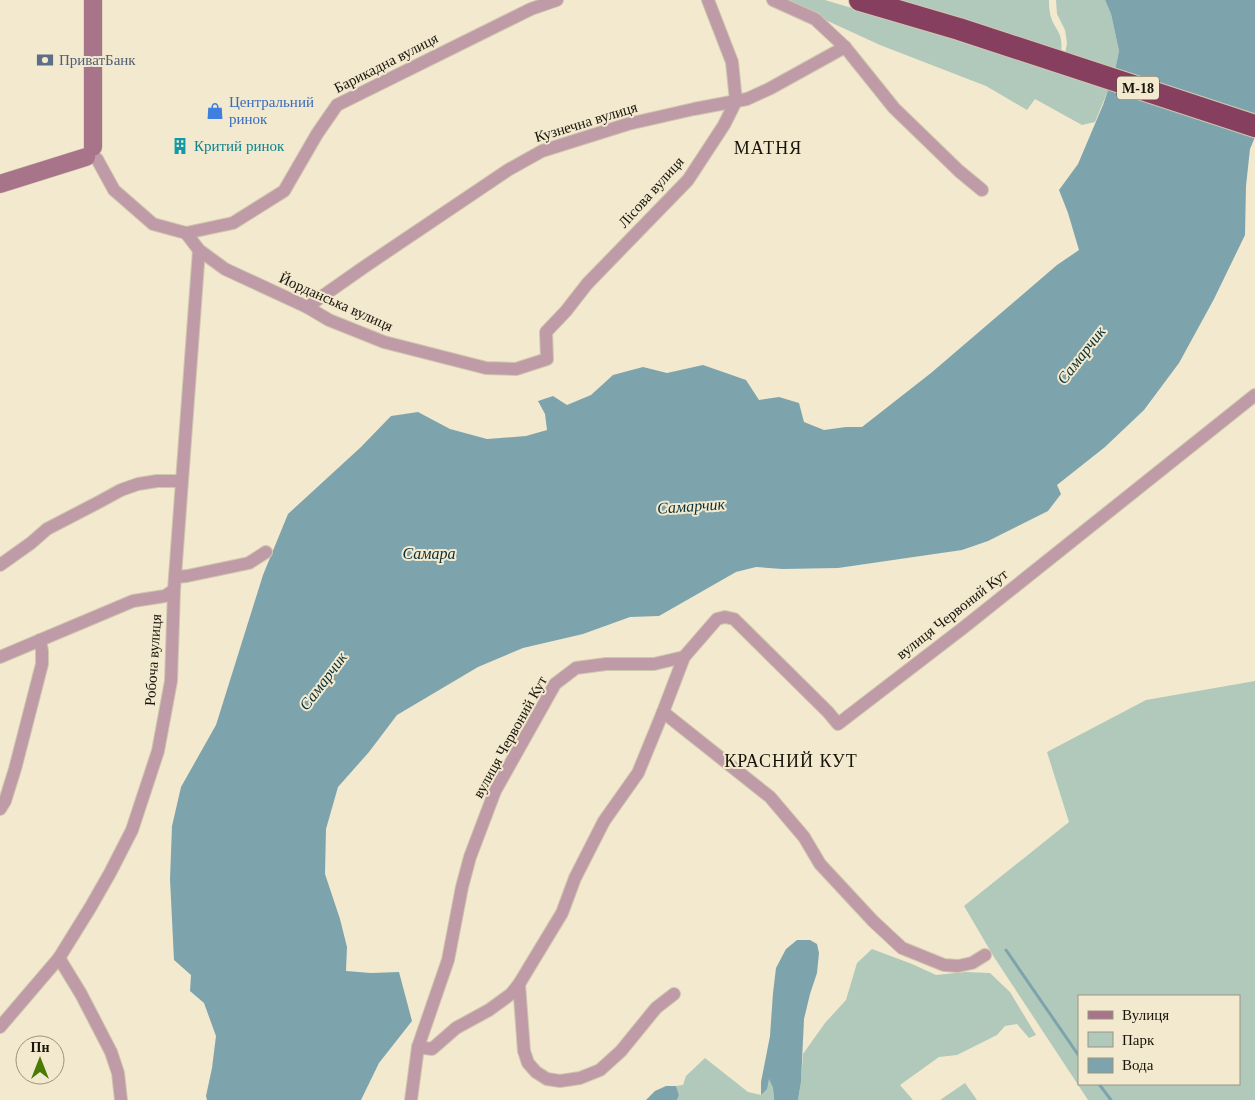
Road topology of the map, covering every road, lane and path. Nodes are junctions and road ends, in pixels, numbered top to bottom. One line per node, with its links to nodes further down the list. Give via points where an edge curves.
1 (93, 0): 9 (street)
2 (557, 0): 12 (street, Барикадна вулиця, via 337,105 284,191 234,223)
3 (708, 0): 7 (street, via 732,62)
4 (773, 0): 6 (street, via 815,20)
5 (860, 0): 8 (highway, М-18)
6 (845, 47): 7 (street, Кузнечна вулиця, via 770,89); 11 (street, via 894,108)
7 (736, 101): 14 (street, Кузнечна вулиця, via 628,124 542,151 508,170); 15 (street, Лісова вулиця, via 688,180 587,284 546,332)
8 (1255, 126)
9 (92, 154): 10 (street); 12 (street, via 114,190 154,224)
10 (0, 184)
11 (982, 190)
12 (186, 233): 13 (street, Йорданська вулиця)
13 (199, 250): 14 (street, Йорданська вулиця, via 224,269); 17 (street, Робоча вулиця)
14 (307, 307): 15 (street, Йорданська вулиця, via 329,320 384,342 486,368 516,369)
15 (547, 359)
16 (1255, 394): 24 (street, вулиця Червоний Кут, via 838,724 734,619 717,619)
17 (181, 481): 19 (street, via 157,481 121,490 47,529); 20 (street, Робоча вулиця)
18 (266, 552): 20 (street, via 249,563)
19 (0, 564)
20 (175, 577): 21 (street, Робоча вулиця)
21 (174, 590): 22 (street, via 165,596 133,601); 28 (street, Робоча вулиця, via 171,681 158,751 128,839)
22 (40, 640): 23 (street); 26 (street, via 42,664 15,769)
23 (0, 657)
24 (684, 657): 25 (street, вулиця Червоний Кут); 32 (street, вулиця Червоний Кут, via 654,664 576,668 555,684 495,791 480,827 462,887 448,960)
25 (663, 712): 27 (street, via 770,796 804,837 820,864 873,922 902,948 944,965 972,963); 29 (street, вулиця Червоний Кут, via 638,773 604,821 575,878 562,913)
26 (0, 809)
27 (985, 955)
28 (59, 958): 31 (street, Робоча вулиця); 33 (street, via 111,1052 118,1073)
29 (519, 984): 30 (street, via 524,1051 528,1063 547,1079 560,1081 600,1070 621,1051 656,1008); 32 (street, вулиця Червоний Кут, via 511,994 456,1028 432,1049)
30 (674, 994)
31 (0, 1028)
32 (418, 1047): 34 (street, вулиця Червоний Кут)
33 (121, 1100)
34 (411, 1100)

